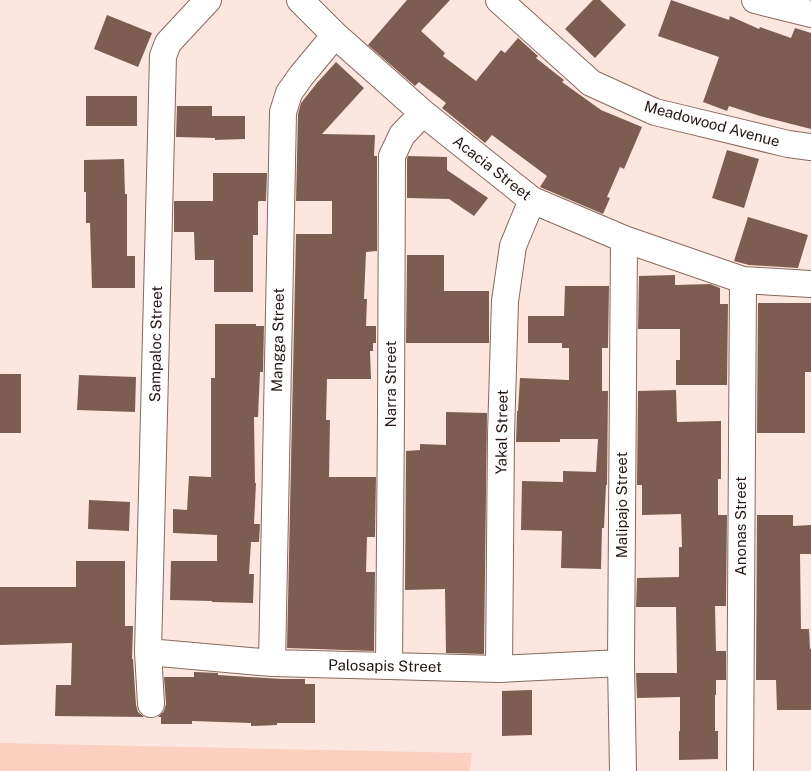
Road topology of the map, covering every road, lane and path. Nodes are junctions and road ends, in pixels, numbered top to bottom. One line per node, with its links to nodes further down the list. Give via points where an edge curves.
1 (208, 0): 13 (street, Sampaloc Street, via 168,43 163,56)
2 (300, 0): 6 (street, Acacia Street)
3 (499, 0): 8 (street, Meadowood Avenue, via 591,83 655,112)
4 (755, 0): 5 (street)
5 (811, 14)
6 (335, 35): 7 (street, Acacia Street); 14 (street, Mangga Street, via 289,93 284,112)
7 (423, 113): 9 (street, Acacia Street); 16 (street, Narra Street, via 402,135 392,156)
8 (811, 147)
9 (532, 200): 10 (street, Acacia Street); 17 (street, Yakal Street, via 513,246 505,301)
10 (624, 238): 11 (street, Acacia Street); 15 (street, Malipajo Street)
11 (743, 280): 12 (street, Acacia Street); 20 (street, Anonas Street)
12 (811, 284)
13 (148, 652): 14 (street, Palosapis Street); 18 (street, Sampaloc Street)
14 (272, 663): 16 (street, Palosapis Street)
15 (621, 663): 17 (street, Palosapis Street); 19 (street, Malipajo Street)
16 (389, 666): 17 (street, Palosapis Street)
17 (499, 668)
18 (151, 704)
19 (624, 771)
20 (740, 771)

